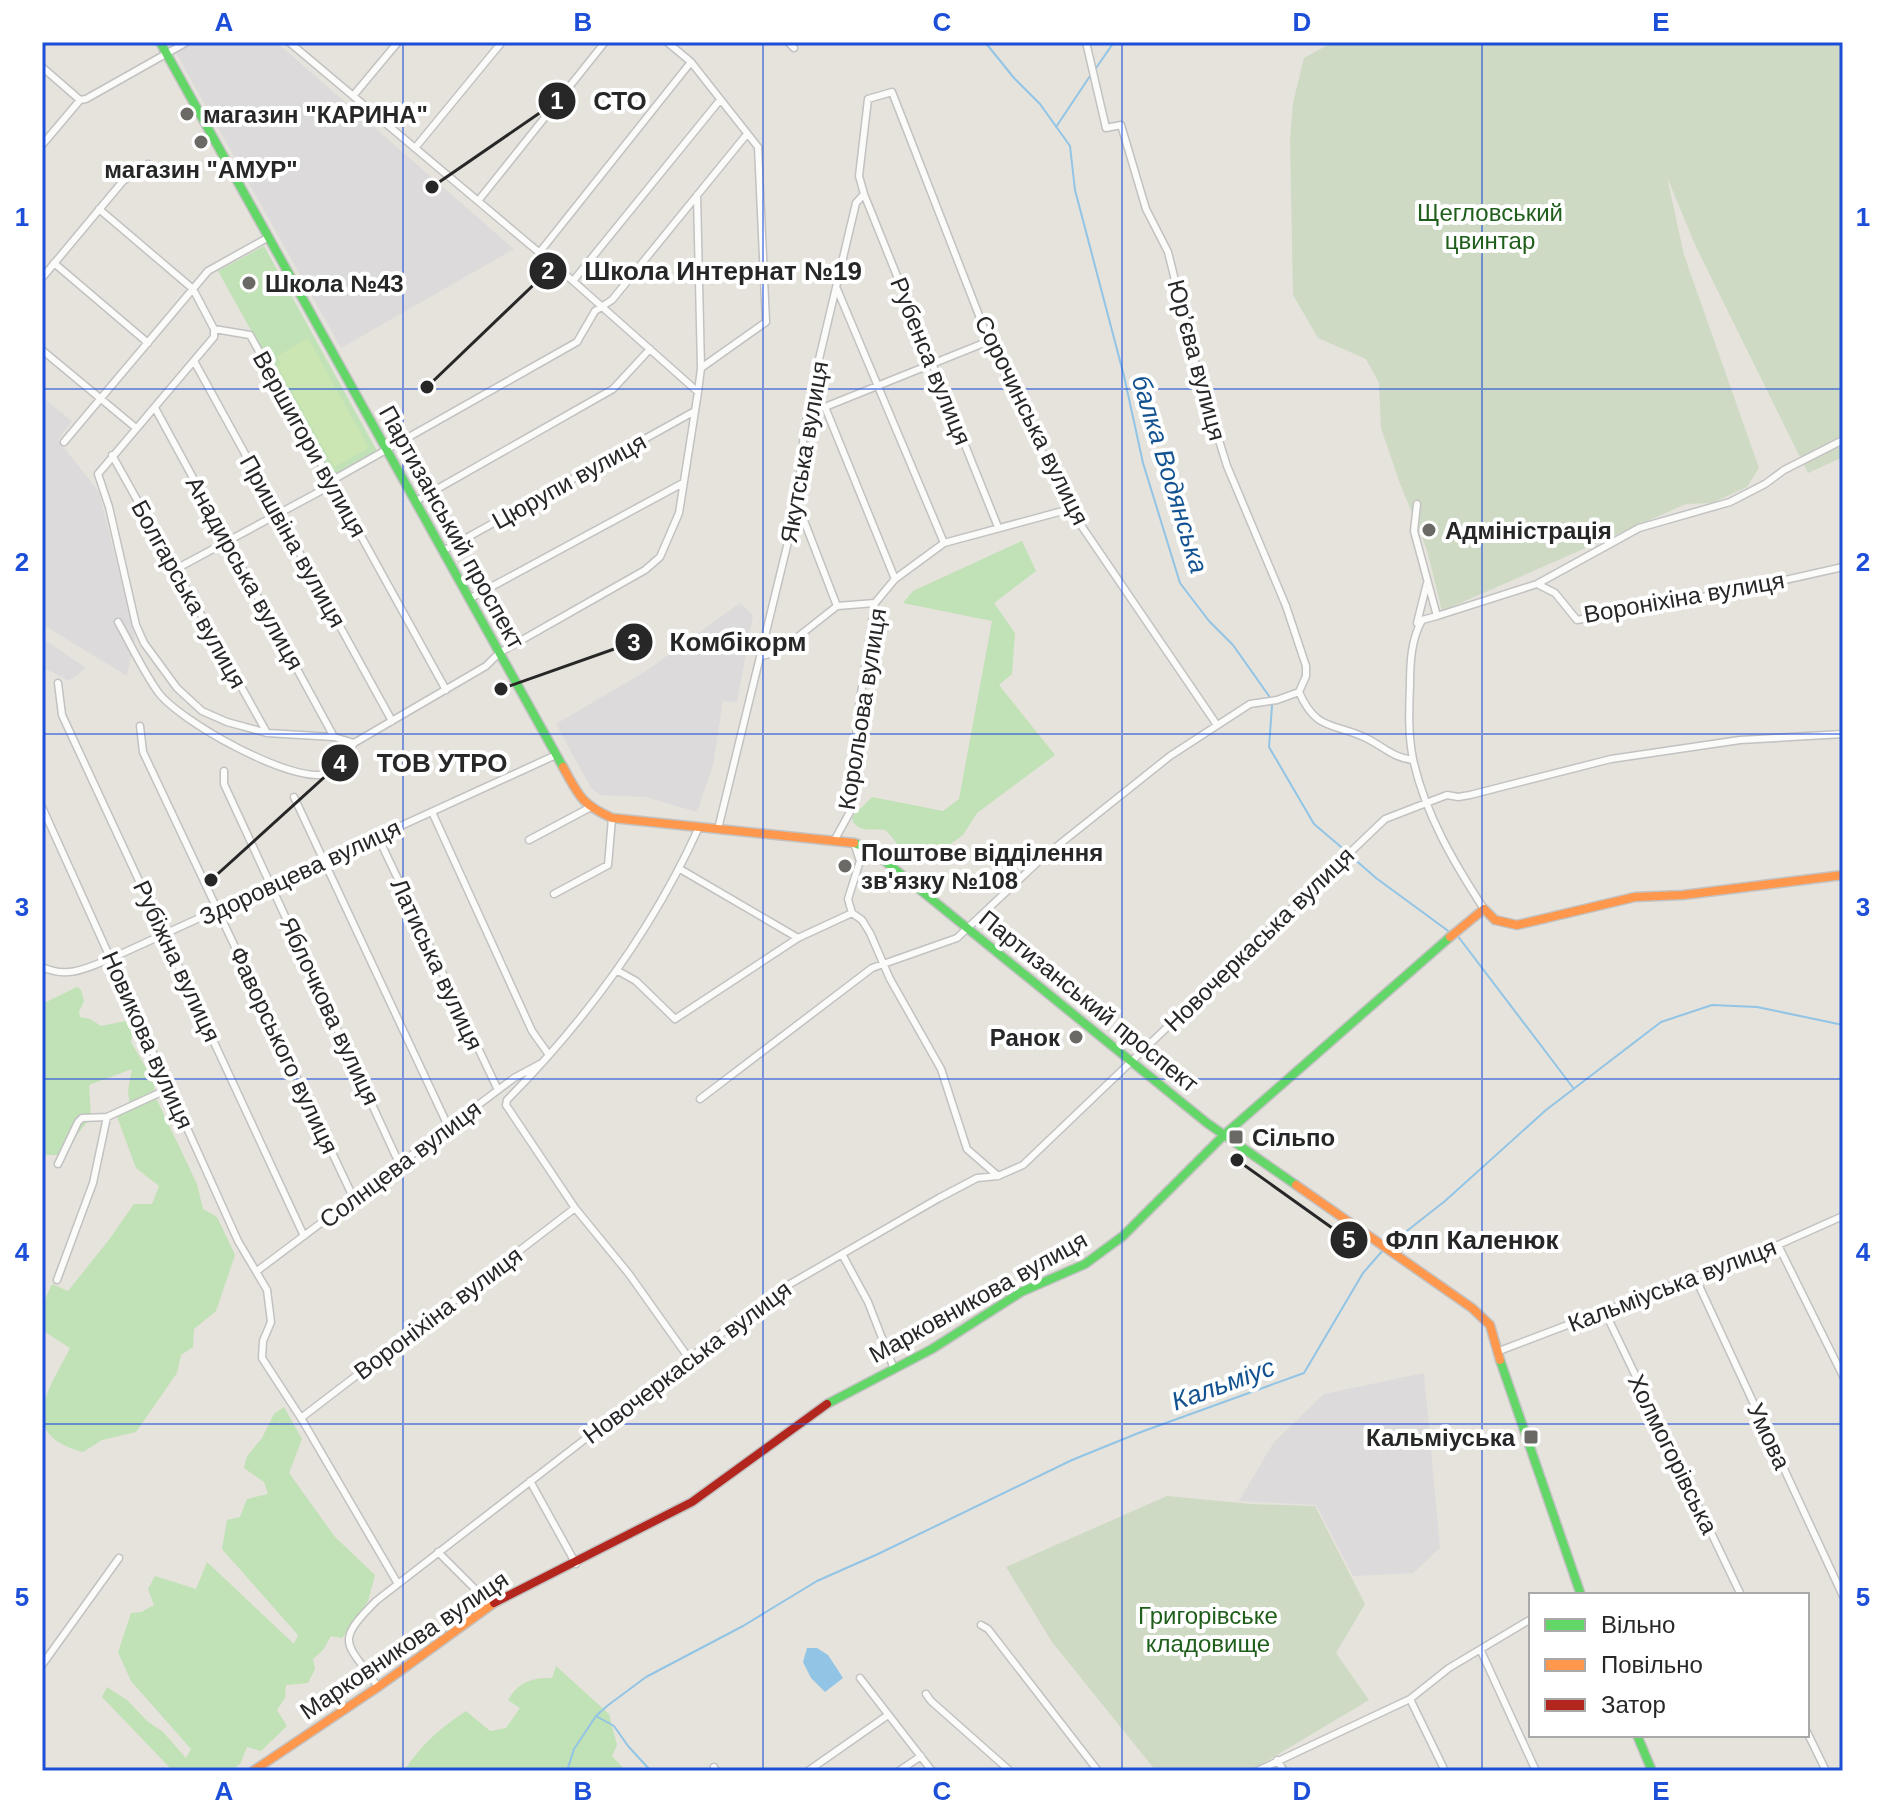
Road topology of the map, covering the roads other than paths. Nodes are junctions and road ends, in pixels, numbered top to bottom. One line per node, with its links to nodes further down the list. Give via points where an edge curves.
1 (160, 42): 9 (street, Партизанський проспект)
2 (187, 42): 9 (street)
3 (289, 42): 13 (street)
4 (398, 42): 13 (street)
5 (502, 42): 18 (street)
6 (605, 42): 22 (street)
7 (667, 42): 10 (street)
8 (1086, 42): 78 (street, Юр’єва вулиця, via 1106,128 1121,125 1146,209 1168,252 1227,466 1306,666)
9 (166, 53): 14 (street); 24 (street, Партизанський проспект)
10 (691, 62): 15 (street); 25 (street)
11 (42, 67): 14 (street)
12 (892, 92): 20 (street, Якутська вулиця, via 868,99 859,176); 33 (street, Сорочинська вулиця)
13 (353, 96): 18 (street)
14 (80, 100): 17 (street)
15 (720, 100): 16 (street); 28 (street)
16 (747, 134): 21 (street); 39 (street, via 758,147 766,322)
17 (42, 145)
18 (415, 148): 22 (street)
19 (148, 164): 23 (street, via 123,181)
20 (864, 194): 29 (street, Якутська вулиця, via 856,203); 38 (street, Рубенса вулиця)
21 (697, 195): 31 (street); 39 (street)
22 (478, 201): 25 (street)
23 (99, 209): 26 (street); 30 (street)
24 (269, 237): 30 (street, via 208,271); 50 (street, Партизанський проспект)
25 (539, 253): 28 (street)
26 (54, 263): 27 (street); 34 (street)
27 (42, 278)
28 (573, 281): 31 (street)
29 (836, 287): 40 (street); 43 (street, Якутська вулиця)
30 (193, 289): 32 (street); 34 (street)
31 (602, 307): 35 (street); 50 (street, via 577,342)
32 (214, 329): 37 (street, via 214,337); 52 (street, Вершигори вулиця, via 250,335)
33 (989, 341): 38 (street); 57 (street, Сорочинська вулиця)
34 (148, 343): 42 (street)
35 (650, 349): 41 (street); 54 (street, via 613,389)
36 (42, 350): 42 (street)
37 (194, 361): 45 (street); 58 (street, Пришвіна вулиця)
38 (933, 363): 40 (street); 59 (street, Рубенса вулиця)
39 (701, 368): 41 (street)
40 (879, 385): 44 (street); 61 (street)
41 (698, 392): 46 (street)
42 (100, 399): 47 (street); 49 (street)
43 (809, 406): 44 (street); 56 (street, Якутська вулиця)
44 (825, 407): 65 (street)
45 (155, 408): 47 (street); 60 (street, Анадирська вулиця)
46 (695, 411): 53 (street); 62 (street, Цюрупи вулиця)
47 (136, 428): 51 (street)
48 (1843, 440): 67 (street, via 1730,502 1639,528)
49 (64, 442)
50 (387, 449): 52 (street); 54 (street, Партизанський проспект)
51 (112, 455): 64 (street, Болгарська вулиця); 82 (street, via 99,479 144,643 177,688 202,711)
52 (331, 481): 58 (street); 77 (street, Вершигори вулиця)
53 (683, 483): 68 (street); 74 (street, via 679,513 660,557)
54 (416, 501): 62 (street, Партизанський проспект)
55 (1417, 504): 66 (street, via 1414,531)
56 (797, 505): 70 (street); 75 (street, Якутська вулиця)
57 (1070, 509): 59 (street, Корольова вулиця); 80 (street, Сорочинська вулиця)
58 (278, 513): 60 (street); 79 (street, Пришвіна вулиця)
59 (998, 527): 61 (street, Корольова вулиця)
60 (228, 541): 64 (street); 84 (street, Анадирська вулиця)
61 (944, 543): 65 (street, Корольова вулиця)
62 (443, 551): 68 (street, Партизанський проспект)
63 (1843, 567): 67 (street, Вороніхіна вулиця, via 1577,620 1555,593)
64 (176, 569): 82 (street, Болгарська вулиця)
65 (895, 579): 69 (street, Корольова вулиця)
66 (1428, 580): 71 (street); 73 (street)
67 (1537, 584): 71 (street)
68 (469, 599): 74 (street, Партизанський проспект)
69 (875, 603): 70 (street); 99 (street, Корольова вулиця, via 850,812)
70 (837, 606): 75 (street, via 780,651)
71 (1437, 616): 73 (street, via 1422,620)
72 (118, 622): 85 (street, via 158,693 176,711 259,759 313,776 329,774 344,762)
73 (1414, 634): 87 (street, via 1409,730)
74 (499, 653): 77 (street); 86 (street, Партизанський проспект)
75 (762, 656): 96 (street, Якутська вулиця)
76 (58, 683): 110 (street, Рубіжна вулиця, via 62,715)
77 (446, 690): 79 (street)
78 (1299, 692): 80 (street, via 1250,704); 87 (street, via 1307,709 1328,726)
79 (392, 721): 85 (street)
80 (1217, 725): 109 (street, via 1053,849)
81 (140, 726): 107 (street, Фаворського вулиця, via 143,752)
82 (267, 733): 84 (street)
83 (1843, 734): 90 (street, Новочеркаська вулиця, via 1740,740 1611,759)
84 (334, 737): 85 (street)
85 (354, 743)
86 (556, 755): 92 (street, Партизанський проспект); 93 (street, Здоровцева вулиця)
87 (1413, 760): 90 (street)
88 (224, 771): 104 (street, Яблочкова вулиця, via 224,784)
89 (294, 797): 101 (street)
90 (1428, 803): 106 (street, via 1445,844); 117 (street, Новочеркаська вулиця, via 1385,819)
91 (42, 807): 112 (street, Новикова вулиця)
92 (589, 808): 94 (street, Партизанський проспект); 98 (street)
93 (432, 812): 97 (street, Здоровцева вулиця); 116 (street)
94 (612, 818): 95 (street, Партизанський проспект); 105 (street, via 608,865)
95 (699, 827): 96 (street, Партизанський проспект); 102 (street, Солнцева вулиця)
96 (718, 829): 99 (street, Партизанський проспект)
97 (378, 837): 101 (street, Здоровцева вулиця); 119 (street, Латиська вулиця)
98 (529, 840)
99 (834, 841): 100 (street, Партизанський проспект)
100 (854, 843): 108 (street, via 860,861 848,899); 109 (street, Партизанський проспект, via 870,849)
101 (325, 862): 104 (street, Здоровцева вулиця); 122 (street)
102 (680, 869): 111 (street); 115 (street, Солнцева вулиця)
103 (1843, 875): 106 (street, via 1635,897 1517,925 1495,920)
104 (272, 886): 107 (street, Здоровцева вулиця); 124 (street, Яблочкова вулиця)
105 (554, 894)
106 (1484, 909): 123 (street, Марковникова вулиця)
107 (219, 910): 110 (street, Здоровцева вулиця); 127 (street, Фаворського вулиця)
108 (852, 913): 111 (street); 113 (street, via 862,920)
109 (967, 927): 113 (street, via 957,938); 117 (street, Партизанський проспект)
110 (165, 934): 112 (street, Здоровцева вулиця); 130 (street, Рубіжна вулиця)
111 (798, 938): 115 (street, via 675,1019)
112 (112, 958): 114 (street, Здоровцева вулиця, via 72,974); 118 (street, Новикова вулиця)
113 (884, 964): 120 (street); 126 (street, via 941,1069 967,1149)
114 (42, 967)
115 (618, 971): 116 (street, Солнцева вулиця)
116 (547, 1058): 119 (street, Солнцева вулиця); 128 (street, via 506,1105)
117 (1132, 1061): 123 (street, Партизанський проспект); 126 (street, Новочеркаська вулиця, via 1023,1165)
118 (170, 1088): 121 (street); 133 (street, Новикова вулиця, via 238,1241)
119 (498, 1090): 122 (street, Солнцева вулиця)
120 (700, 1099)
121 (107, 1117): 125 (street, via 82,1118); 135 (street, via 93,1183)
122 (448, 1126): 124 (street, Солнцева вулиця)
123 (1224, 1135): 137 (street, Партизанський проспект, via 1472,1308 1490,1325); 139 (street, Марковникова вулиця, via 1123,1236 1085,1264 1021,1292)
124 (399, 1163): 127 (street, Солнцева вулиця)
125 (58, 1164)
126 (998, 1176): 132 (street, Новочеркаська вулиця, via 977,1178)
127 (353, 1197): 130 (street, Солнцева вулиця)
128 (575, 1208): 138 (street); 141 (street, Вороніхіна вулиця)
129 (1843, 1216): 131 (street, Кальміуська вулиця)
130 (304, 1236): 133 (street, Солнцева вулиця)
131 (1778, 1245): 134 (street, Кальміуська вулиця); 140 (street)
132 (842, 1254): 138 (street, Новочеркаська вулиця, via 771,1295); 139 (street)
133 (257, 1271): 141 (street, Новикова вулиця, via 267,1290 271,1322 262,1358)
134 (1695, 1277): 136 (street, Кальміуська вулиця); 149 (street, Умова)
135 (57, 1280)
136 (1605, 1312): 137 (street, Кальміуська вулиця); 148 (street, Холмогорівська)
137 (1499, 1351): 147 (street, Партизанський проспект)
138 (688, 1357): 142 (street, Новочеркаська вулиця)
139 (894, 1369): 145 (street, Марковникова вулиця, via 833,1400 692,1502)
140 (1843, 1376)
141 (301, 1418): 146 (street, Новикова вулиця)
142 (530, 1481): 143 (street, Новочеркаська вулиця); 145 (street)
143 (438, 1552): 146 (street, Новочеркаська вулиця); 150 (street)
144 (119, 1558): 154 (street)
145 (576, 1564): 150 (street, Марковникова вулиця)
146 (398, 1584): 156 (street, Новочеркаська вулиця, via 348,1633 348,1644)
147 (1580, 1592)
148 (1740, 1593)
149 (1843, 1596)
150 (491, 1605): 156 (street, Марковникова вулиця)
151 (1529, 1620): 153 (street)
152 (981, 1625): 169 (street)
153 (1481, 1651): 158 (street); 173 (street)
154 (42, 1665)
155 (860, 1678): 159 (street)
156 (378, 1687): 164 (street, Марковникова вулиця)
157 (926, 1694): 168 (street)
158 (1410, 1699): 163 (street); 172 (street)
159 (888, 1715): 162 (street); 165 (street)
160 (1809, 1736): 175 (street)
161 (1638, 1737): 174 (street)
162 (921, 1756): 166 (street); 167 (street)
163 (1277, 1760): 170 (street); 171 (street)
164 (253, 1771)
165 (808, 1771)
166 (899, 1771)
167 (932, 1771)
168 (1010, 1771)
169 (1098, 1771)
170 (1257, 1771)
171 (1284, 1771)
172 (1445, 1771)
173 (1536, 1771)
174 (1652, 1771)
175 (1826, 1771)

